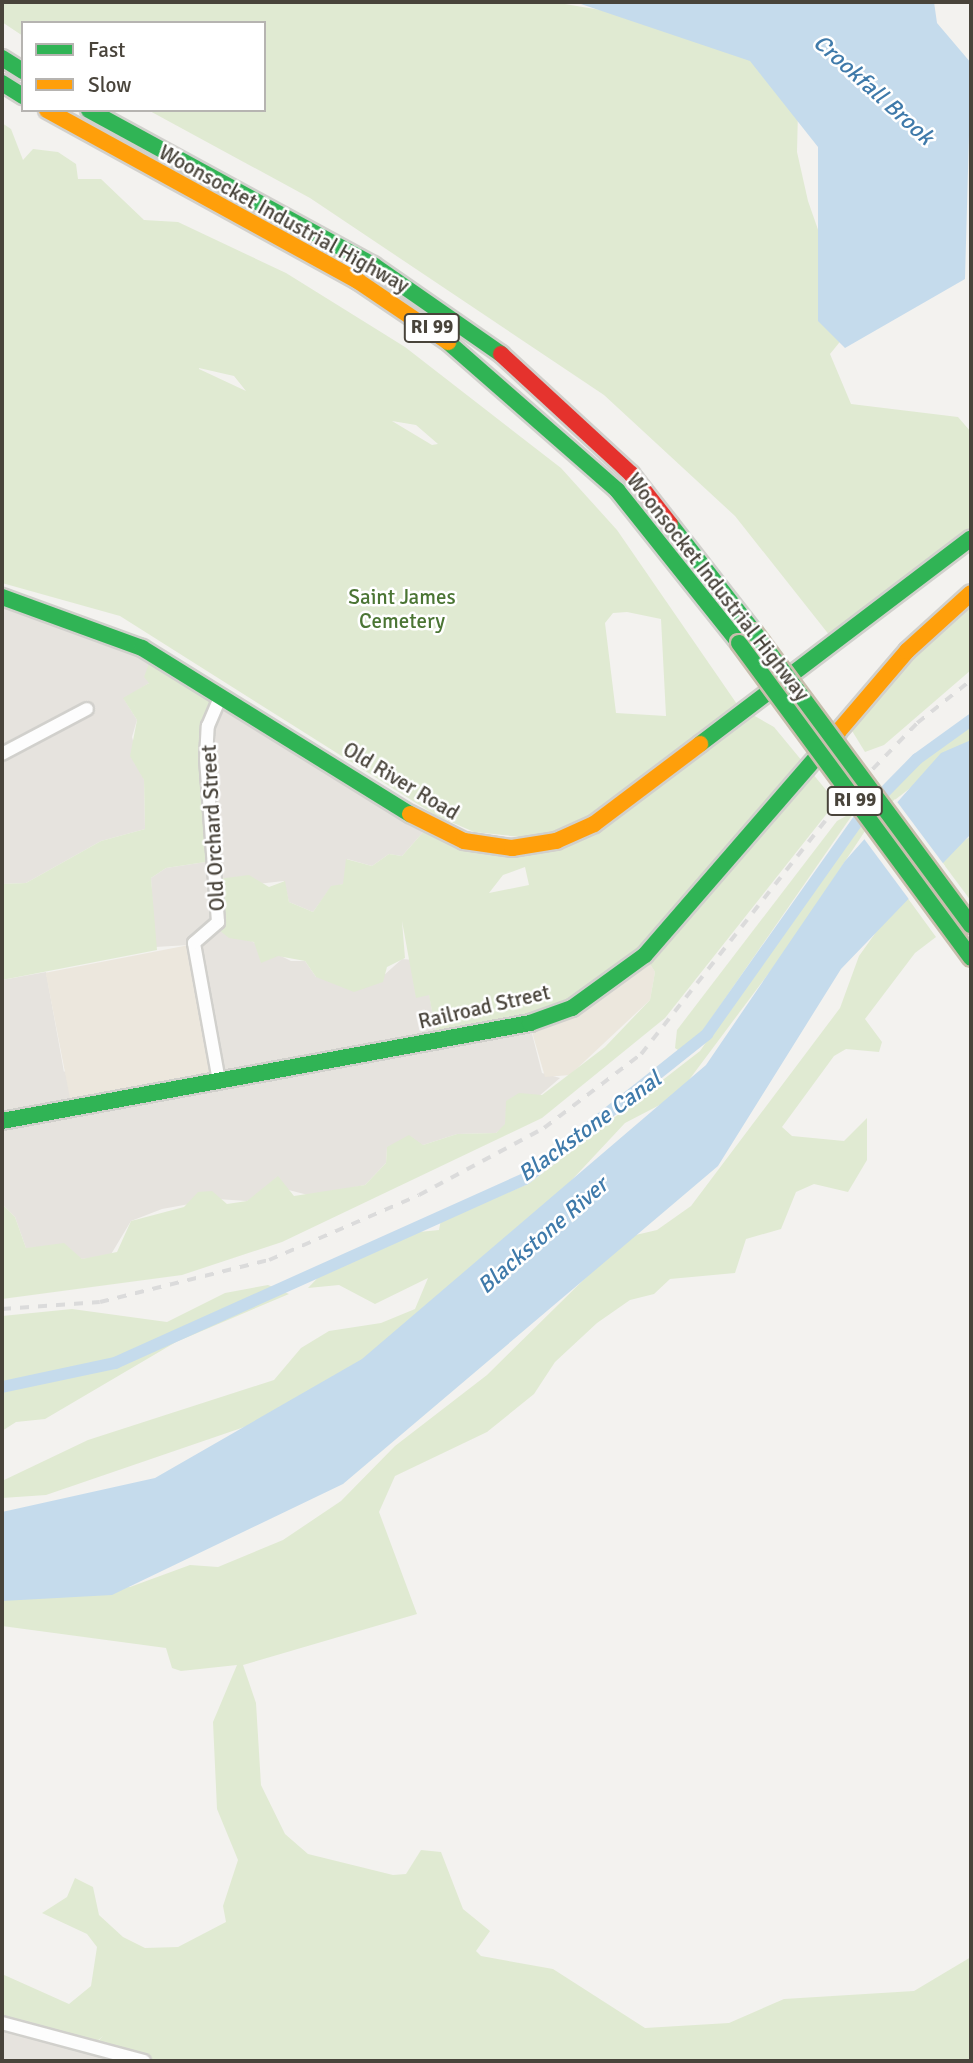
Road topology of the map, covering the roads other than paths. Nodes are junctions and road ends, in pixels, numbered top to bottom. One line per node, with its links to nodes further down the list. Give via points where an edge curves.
1 (2, 58): 2 (main road)
2 (21, 70)
3 (2, 83): 4 (main road)
4 (21, 95)
5 (51, 112): 14 (main road, Woonsocket Industrial Highway / RI 99, bridge, via 358,281 469,356 609,482 739,643)
6 (93, 112): 13 (main road, Woonsocket Industrial Highway / RI 99, bridge, via 373,265 500,353 631,474)
7 (971, 538): 10 (main road, Old River Road, via 610,813 581,832 530,847 493,847 450,835)
8 (971, 593): 15 (main road, Railroad Street, via 907,651 645,954 592,996 530,1023)
9 (2, 597): 10 (main road, Old River Road, via 118,636)
10 (221, 696): 15 (street, Old Orchard Street, via 208,726 206,760 218,922 194,943)
11 (87, 709): 12 (street)
12 (2, 754)
13 (971, 925)
14 (971, 958)
15 (219, 1081): 16 (main road, Railroad Street)
16 (2, 1122)
17 (2, 2023): 18 (street)
18 (102, 2055): 19 (street)
19 (144, 2061)

